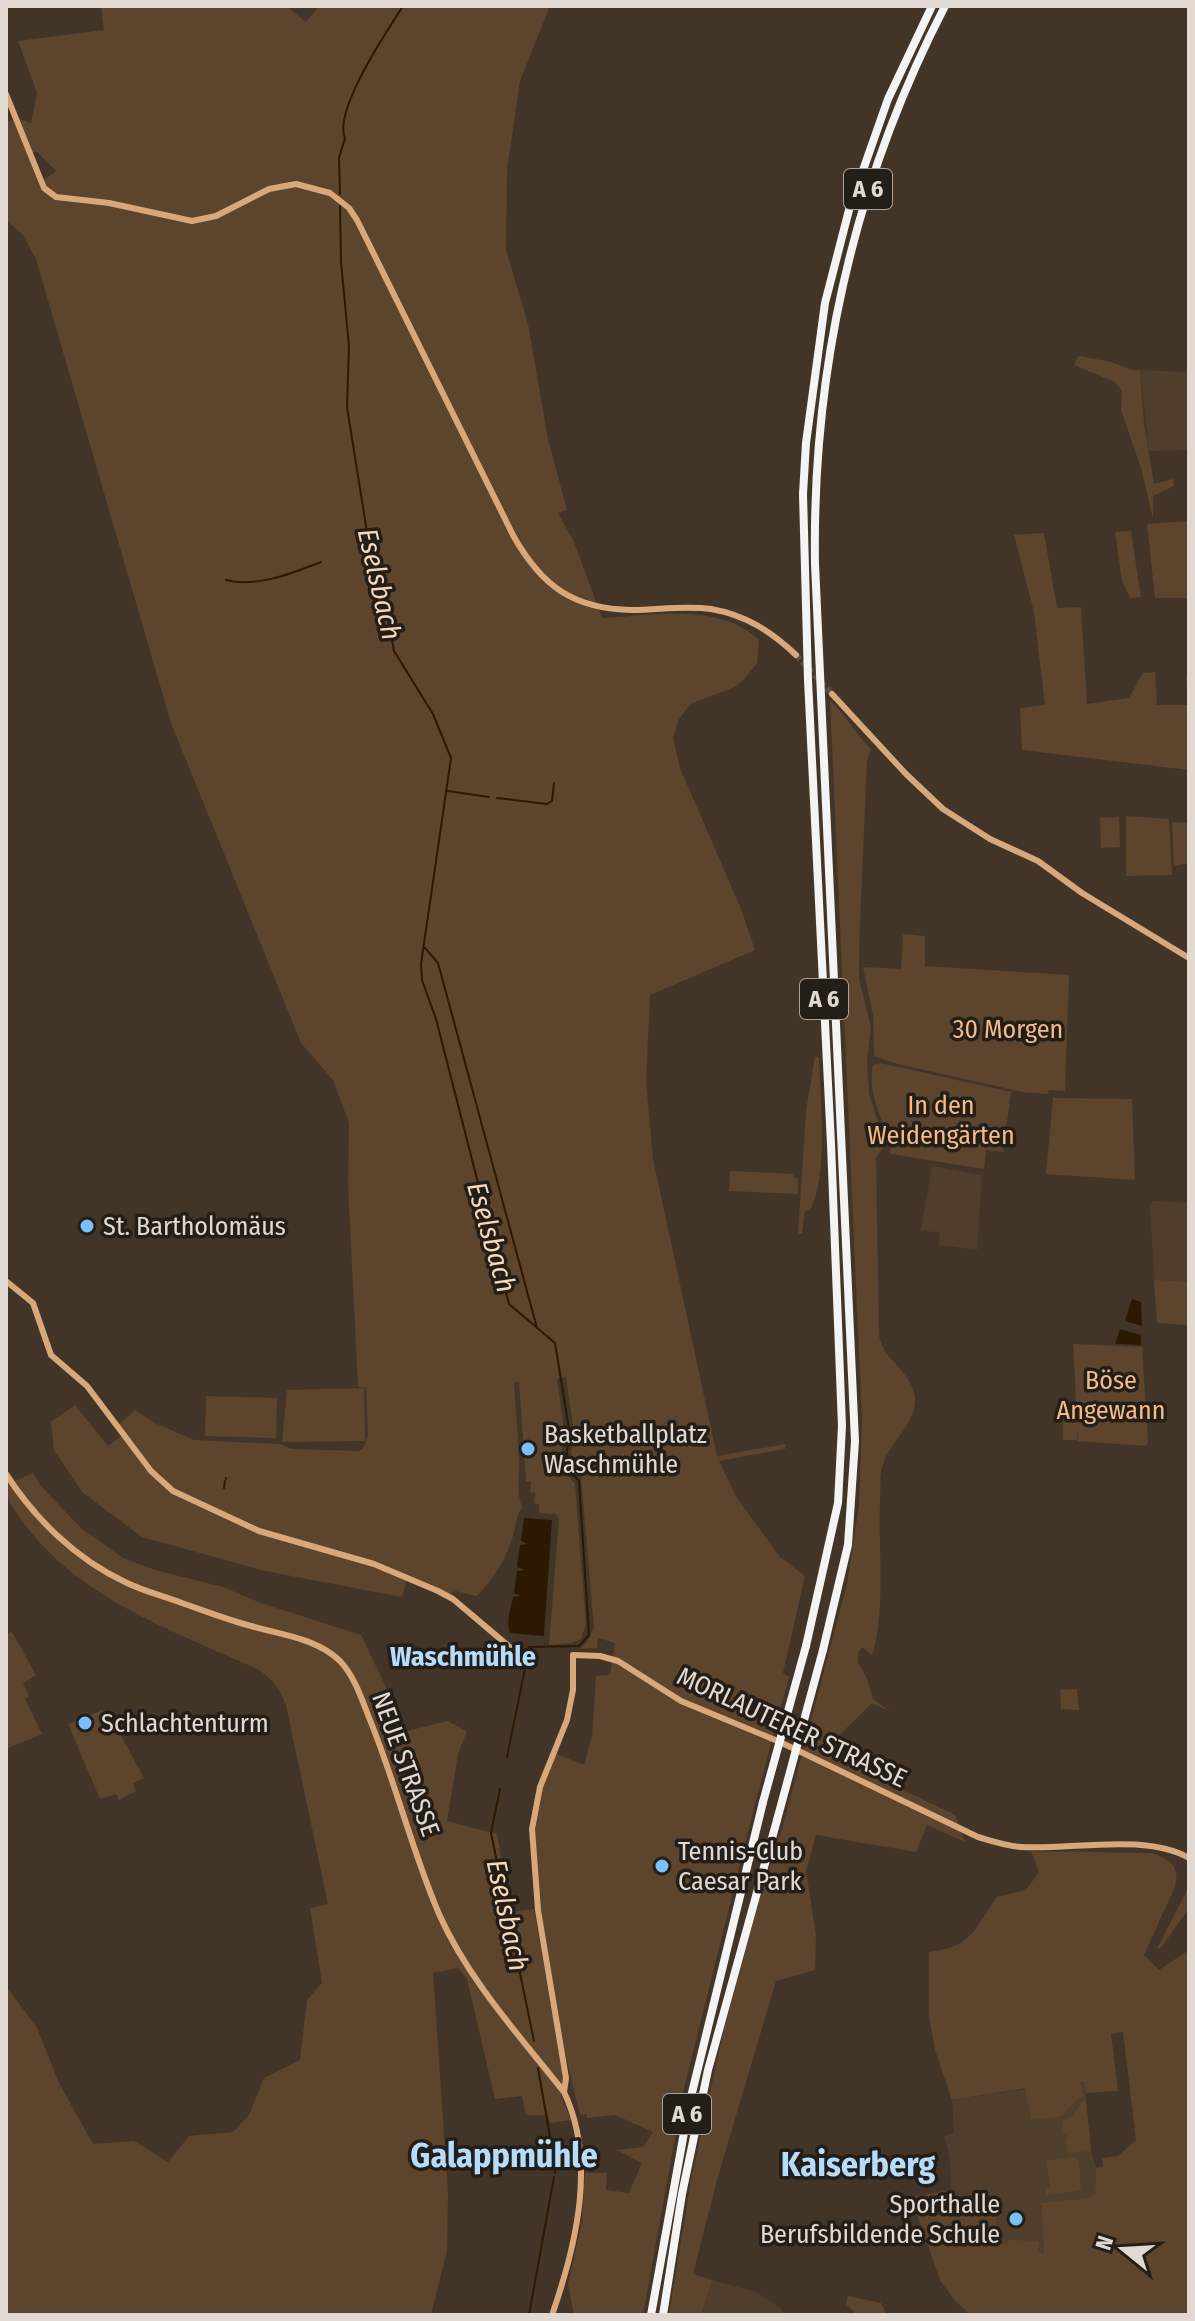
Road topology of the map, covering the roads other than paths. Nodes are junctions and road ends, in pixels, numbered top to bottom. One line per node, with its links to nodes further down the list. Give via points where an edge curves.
1 (932, 6): 13 (highway, A 6, bridge, via 888,99 849,210 825,303 806,443 808,666 842,1426 838,1503 689,2105)
2 (945, 6): 14 (highway, A 6, bridge, via 896,112 856,228 828,357 817,451 815,564 855,1441 848,1545 708,2070)
3 (6, 94): 4 (street, via 44,188 56,197 192,221 216,216 284,185 330,193 357,220 514,537 547,583 567,596 607,608 700,607 728,613 760,626)
4 (796, 655)
5 (832, 694): 6 (street, via 943,809 1038,861)
6 (1189, 958)
7 (6, 1281): 9 (street, via 33,1303 51,1355 87,1386 151,1471 173,1491 259,1531 374,1564 438,1591)
8 (6, 1474): 11 (street, NEUE STRASSE, via 34,1512 91,1563 123,1581 234,1621 311,1642 343,1664 369,1718 420,1866 454,1942 495,2006)
9 (512, 1649)
10 (1189, 1858): 11 (street, MORLAUTERER STRASSE, via 1148,1845 1025,1847 994,1842 681,1701 618,1661 573,1655 567,1720 541,1782 532,1829 536,1897)
11 (564, 2092): 12 (street, via 575,2119 581,2196)
12 (552, 2315)
13 (651, 2315)
14 (663, 2315)

